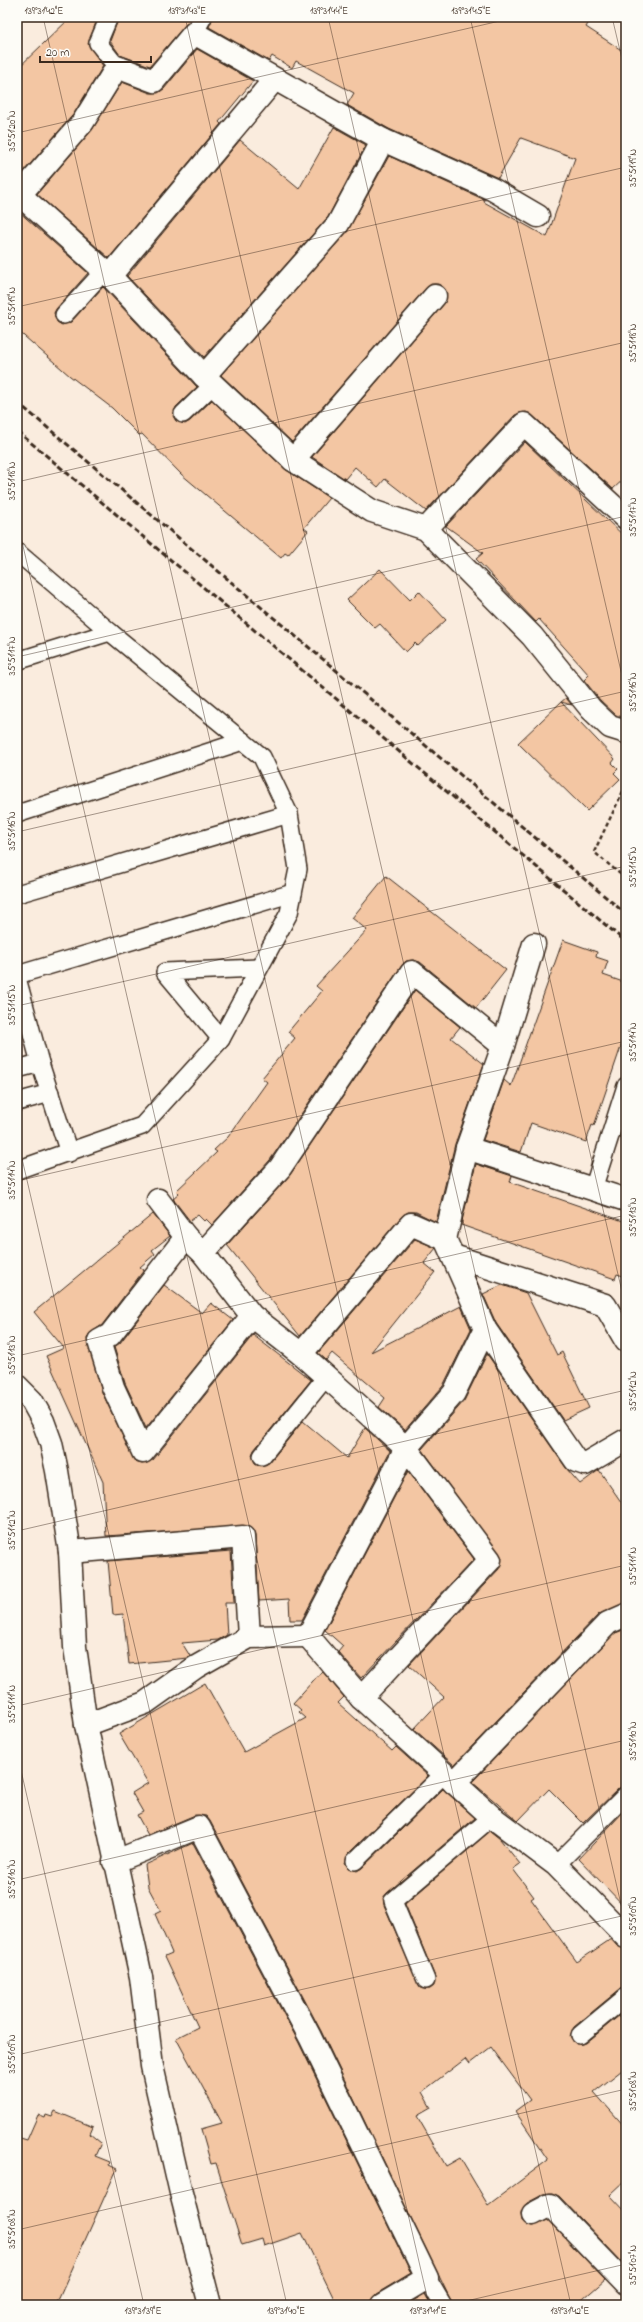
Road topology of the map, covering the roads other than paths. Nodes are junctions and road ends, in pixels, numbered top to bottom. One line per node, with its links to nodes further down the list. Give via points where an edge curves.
1 (109, 17): 3 (lane, via 98,43)
2 (198, 25): 3 (street, via 154,81); 4 (street)
3 (117, 67): 6 (street, via 83,122)
4 (274, 80): 5 (street); 8 (street)
5 (383, 140): 7 (street, via 492,189); 11 (street, via 338,224)
6 (18, 197): 8 (street)
7 (538, 216)
8 (107, 274): 10 (lane); 11 (street)
9 (435, 296): 13 (street)
10 (64, 315)
11 (208, 380): 12 (lane); 13 (street)
12 (183, 414)
13 (293, 460): 15 (street, via 372,511)
14 (626, 518): 15 (street, via 524,424)
15 (426, 529): 19 (street, via 532,636 591,710 610,727)
16 (17, 552): 17 (lane)
17 (110, 632): 18 (lane); 20 (lane)
18 (17, 661)
19 (626, 732)
20 (243, 741): 21 (lane); 22 (lane, via 262,757)
21 (17, 814)
22 (289, 814): 23 (lane, via 298,869); 24 (lane)
23 (293, 893): 26 (lane, via 289,913); 27 (lane)
24 (17, 894)
25 (534, 944): 30 (street)
26 (258, 968): 29 (lane); 29 (lane, via 165,972)
27 (17, 975)
28 (17, 978): 31 (lane)
29 (220, 1039): 37 (lane, via 142,1126)
30 (503, 1046): 36 (street); 44 (street, via 412,972 280,1168)
31 (40, 1063): 32 (lane); 34 (lane)
32 (17, 1070)
33 (626, 1086): 39 (lane)
34 (50, 1093): 35 (lane); 37 (lane)
35 (17, 1102)
36 (467, 1148): 39 (street); 43 (street)
37 (69, 1153): 38 (lane)
38 (17, 1170)
39 (593, 1189): 41 (street)
40 (158, 1200): 42 (street)
41 (626, 1200)
42 (186, 1237): 44 (street); 45 (street, via 110,1335 99,1341 113,1387 143,1452)
43 (449, 1247): 46 (street); 47 (street, via 605,1305); 48 (street, via 411,1224)
44 (203, 1253): 45 (street)
45 (252, 1316): 48 (street)
46 (485, 1329): 51 (street, via 576,1461 585,1464); 52 (street, via 454,1393)
47 (626, 1342)
48 (301, 1354): 49 (street)
49 (326, 1377): 52 (street); 53 (lane)
50 (17, 1386): 54 (street, via 32,1401 51,1443)
51 (626, 1440)
52 (406, 1448): 56 (street); 58 (street, via 490,1560)
53 (262, 1456)
54 (70, 1552): 57 (street, via 243,1537); 59 (street, via 75,1647)
55 (626, 1615): 60 (street, via 608,1623)
56 (308, 1636): 57 (street); 58 (street)
57 (249, 1637): 59 (street, via 196,1667 145,1703)
58 (361, 1698): 60 (street)
59 (86, 1725): 64 (street)
60 (449, 1778): 62 (street); 63 (lane)
61 (626, 1795): 65 (lane)
62 (492, 1816): 65 (street); 67 (lane, via 393,1901)
63 (355, 1861)
64 (114, 1862): 71 (street, via 199,1827 310,2037); 73 (street, via 141,1977 152,2066)
65 (556, 1865): 66 (street)
66 (626, 1937)
67 (426, 1980)
68 (626, 1997): 69 (lane)
69 (580, 2035)
70 (533, 2214): 72 (street, via 550,2205)
71 (427, 2278): 74 (street); 75 (lane)
72 (626, 2284)
73 (210, 2305)
74 (382, 2305)
75 (442, 2305)

